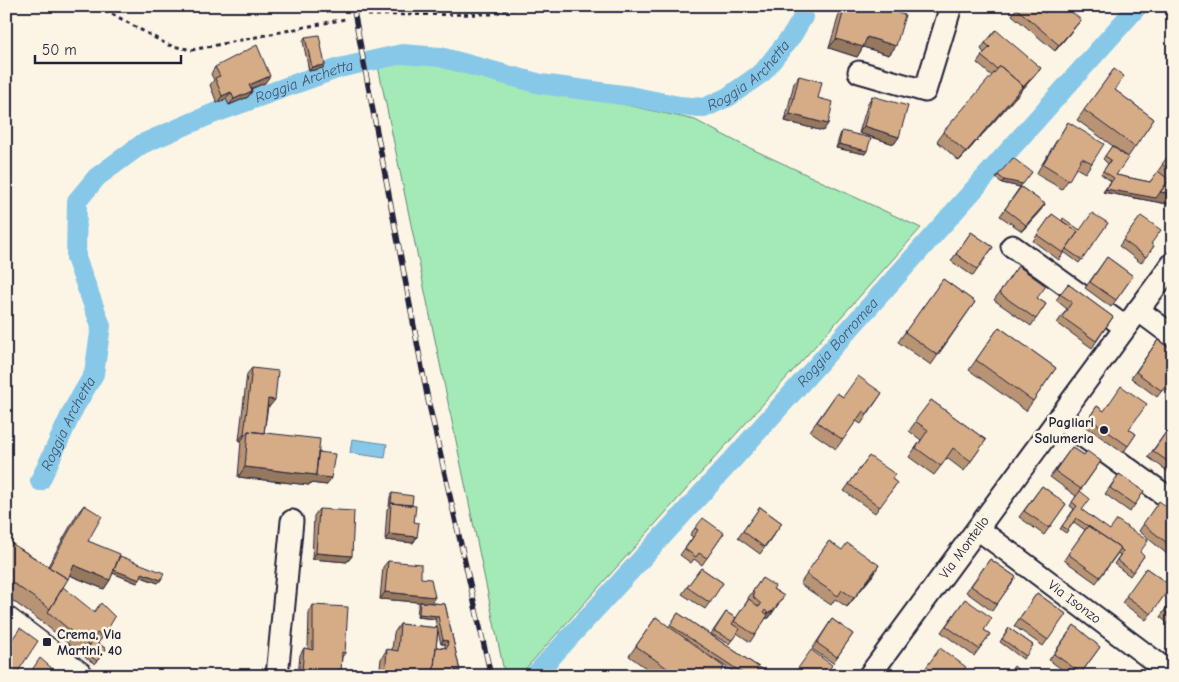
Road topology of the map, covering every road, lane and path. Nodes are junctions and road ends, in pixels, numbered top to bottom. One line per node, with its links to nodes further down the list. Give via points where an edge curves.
1 (98, 6): 5 (path, via 168,45 192,50)
2 (521, 6): 4 (path, via 492,14)
3 (951, 6): 6 (street, via 925,91)
4 (368, 15)
5 (345, 19)
6 (859, 72)
7 (1012, 246): 10 (street)
8 (1173, 262): 9 (street, Via Montello)
9 (1138, 310): 10 (street, Via Montello); 11 (street)
10 (1125, 327): 12 (street, Via Montello)
11 (1173, 336)
12 (1058, 418): 13 (street); 15 (street, Via Montello)
13 (1173, 501)
14 (292, 521): 21 (street)
15 (978, 529): 18 (street, Via Isonzo); 22 (street, Via Montello)
16 (6, 621): 17 (street)
17 (42, 647): 19 (street); 20 (street)
18 (1173, 675)
19 (22, 676)
20 (79, 676)
21 (278, 676)
22 (869, 676)

